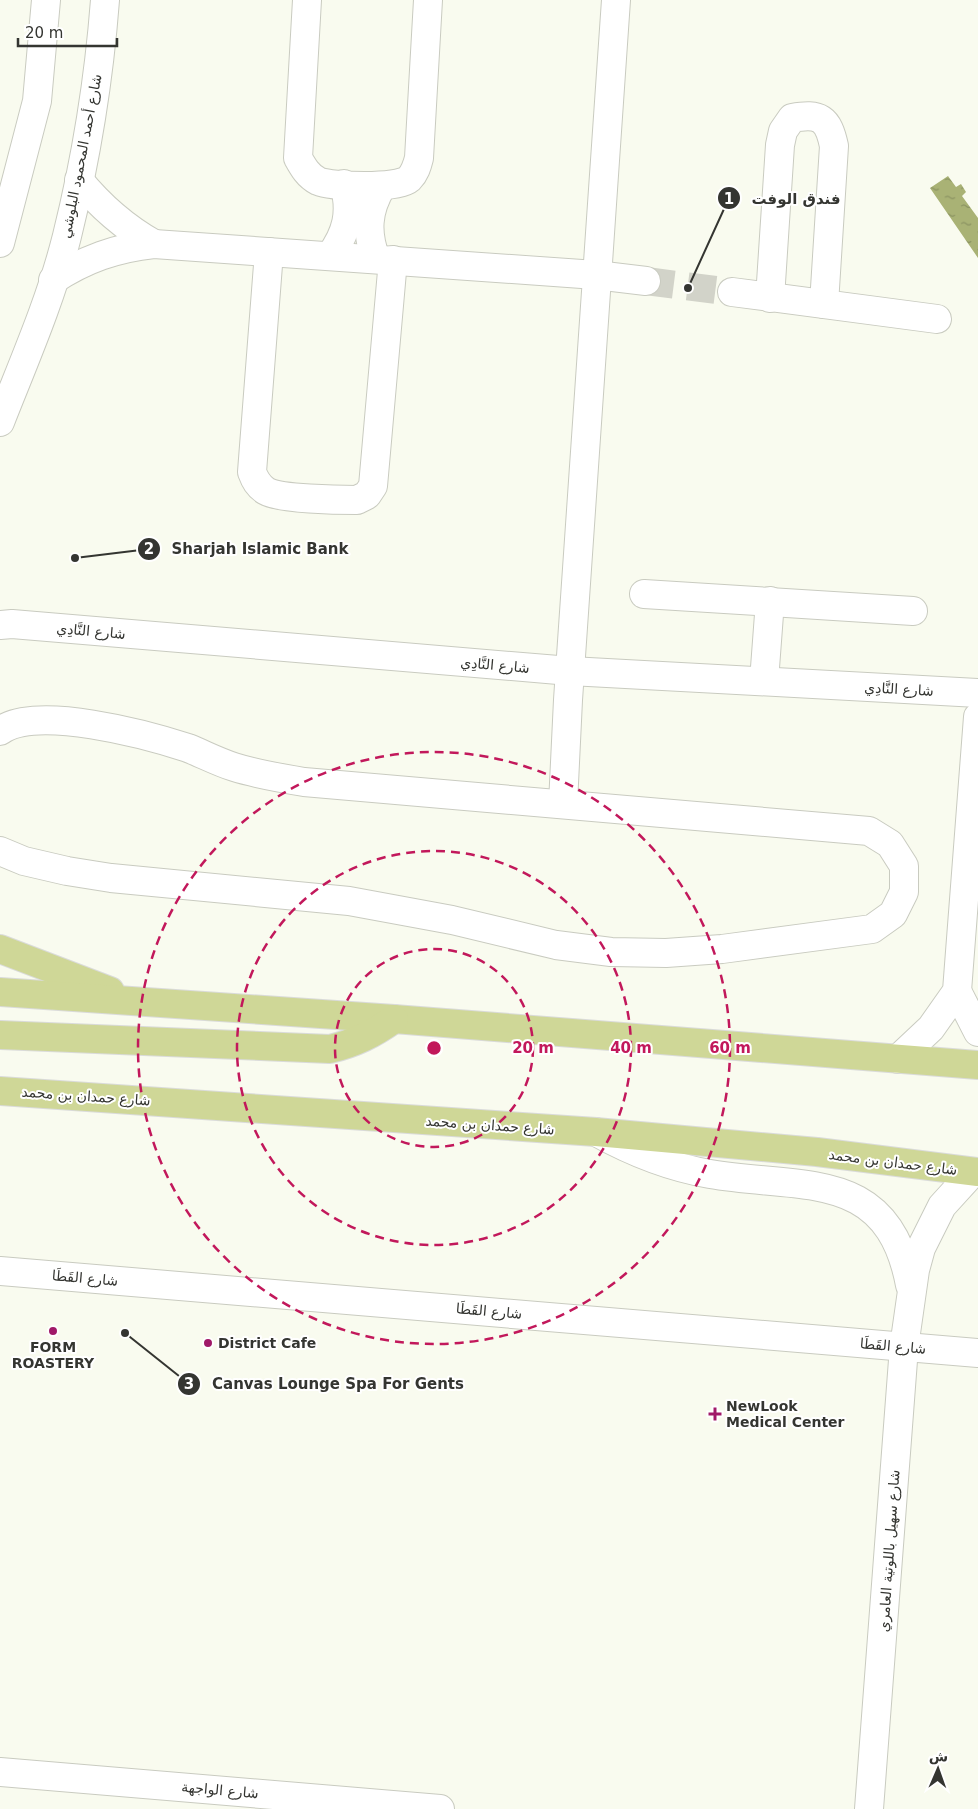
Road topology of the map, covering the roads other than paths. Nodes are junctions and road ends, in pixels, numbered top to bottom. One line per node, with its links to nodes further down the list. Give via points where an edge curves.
1 (46, 0): 9 (street, via 37,101)
2 (105, 0): 6 (street, شارع أحمد المحمود البلوشي, via 102,43)
3 (307, 0): 7 (street, via 298,158 306,172 318,181)
4 (428, 0): 8 (street, via 419,158 416,170 408,179 397,185)
5 (616, 0): 15 (street)
6 (79, 180): 11 (street, via 112,217); 16 (street, شارع أحمد المحمود البلوشي, via 67,237)
7 (344, 184): 8 (street); 13 (street, via 349,214 346,229)
8 (382, 186): 14 (street, via 371,209 369,222 372,247)
9 (5, 208): 10 (street)
10 (0, 243)
11 (154, 244): 12 (street); 16 (street, via 101,254)
12 (269, 252): 13 (street); 14 (street, via 252,472 257,484 281,496 356,500 367,495 373,486)
13 (330, 256): 14 (street)
14 (385, 260): 15 (street)
15 (596, 275): 17 (street); 27 (street)
16 (53, 280): 22 (street, شارع أحمد المحمود البلوشي)
17 (646, 281)
18 (732, 292): 19 (street)
19 (770, 298): 20 (street); 20 (street, via 780,145 783,131 792,118 808,115 820,118 830,128 834,146)
20 (824, 304): 21 (street)
21 (937, 319)
22 (0, 422)
23 (644, 594): 24 (street)
24 (770, 601): 25 (street); 28 (street)
25 (912, 611)
26 (4, 623): 27 (street, شارع النَّادِي)
27 (570, 671): 28 (street, شارع النَّادِي); 32 (street)
28 (764, 681): 29 (street, شارع النَّادِي)
29 (978, 693)
30 (978, 717): 35 (street)
31 (0, 731): 32 (street, via 7,725 43,719 92,724 189,748 233,767 295,780)
32 (563, 804): 33 (street, via 869,831 890,844 904,866 904,892 893,914 872,929 722,949 611,952 556,945 452,920 349,901 67,871 24,861)
33 (0, 851)
34 (0, 949): 37 (main road)
35 (958, 991): 39 (street); 41 (street, via 931,1028)
36 (0, 992): 37 (main road)
37 (137, 1002): 38 (main road)
38 (394, 1019): 40 (main road, via 361,1040 330,1049); 41 (main road)
39 (978, 1032)
40 (0, 1035)
41 (898, 1059): 42 (main road)
42 (978, 1065)
43 (0, 1090): 44 (main road, شارع حمدان بن محمد)
44 (596, 1132): 45 (main road, شارع حمدان بن محمد, via 817,1152); 47 (street, شارع سهيل باللوتية العامري, via 644,1156 680,1168 837,1190 862,1201 882,1218 898,1240)
45 (976, 1172): 47 (street, شارع سهيل باللوتية العامري, via 942,1206 919,1255)
46 (0, 1271): 48 (street, شارع القَطَا)
47 (912, 1294): 48 (street, شارع سهيل باللوتية العامري)
48 (904, 1347): 49 (street, شارع القَطَا); 52 (street, شارع سهيل باللوتية العامري)
49 (978, 1353)
50 (0, 1772): 51 (street, شارع الواجهة)
51 (440, 1809)
52 (869, 1809)

